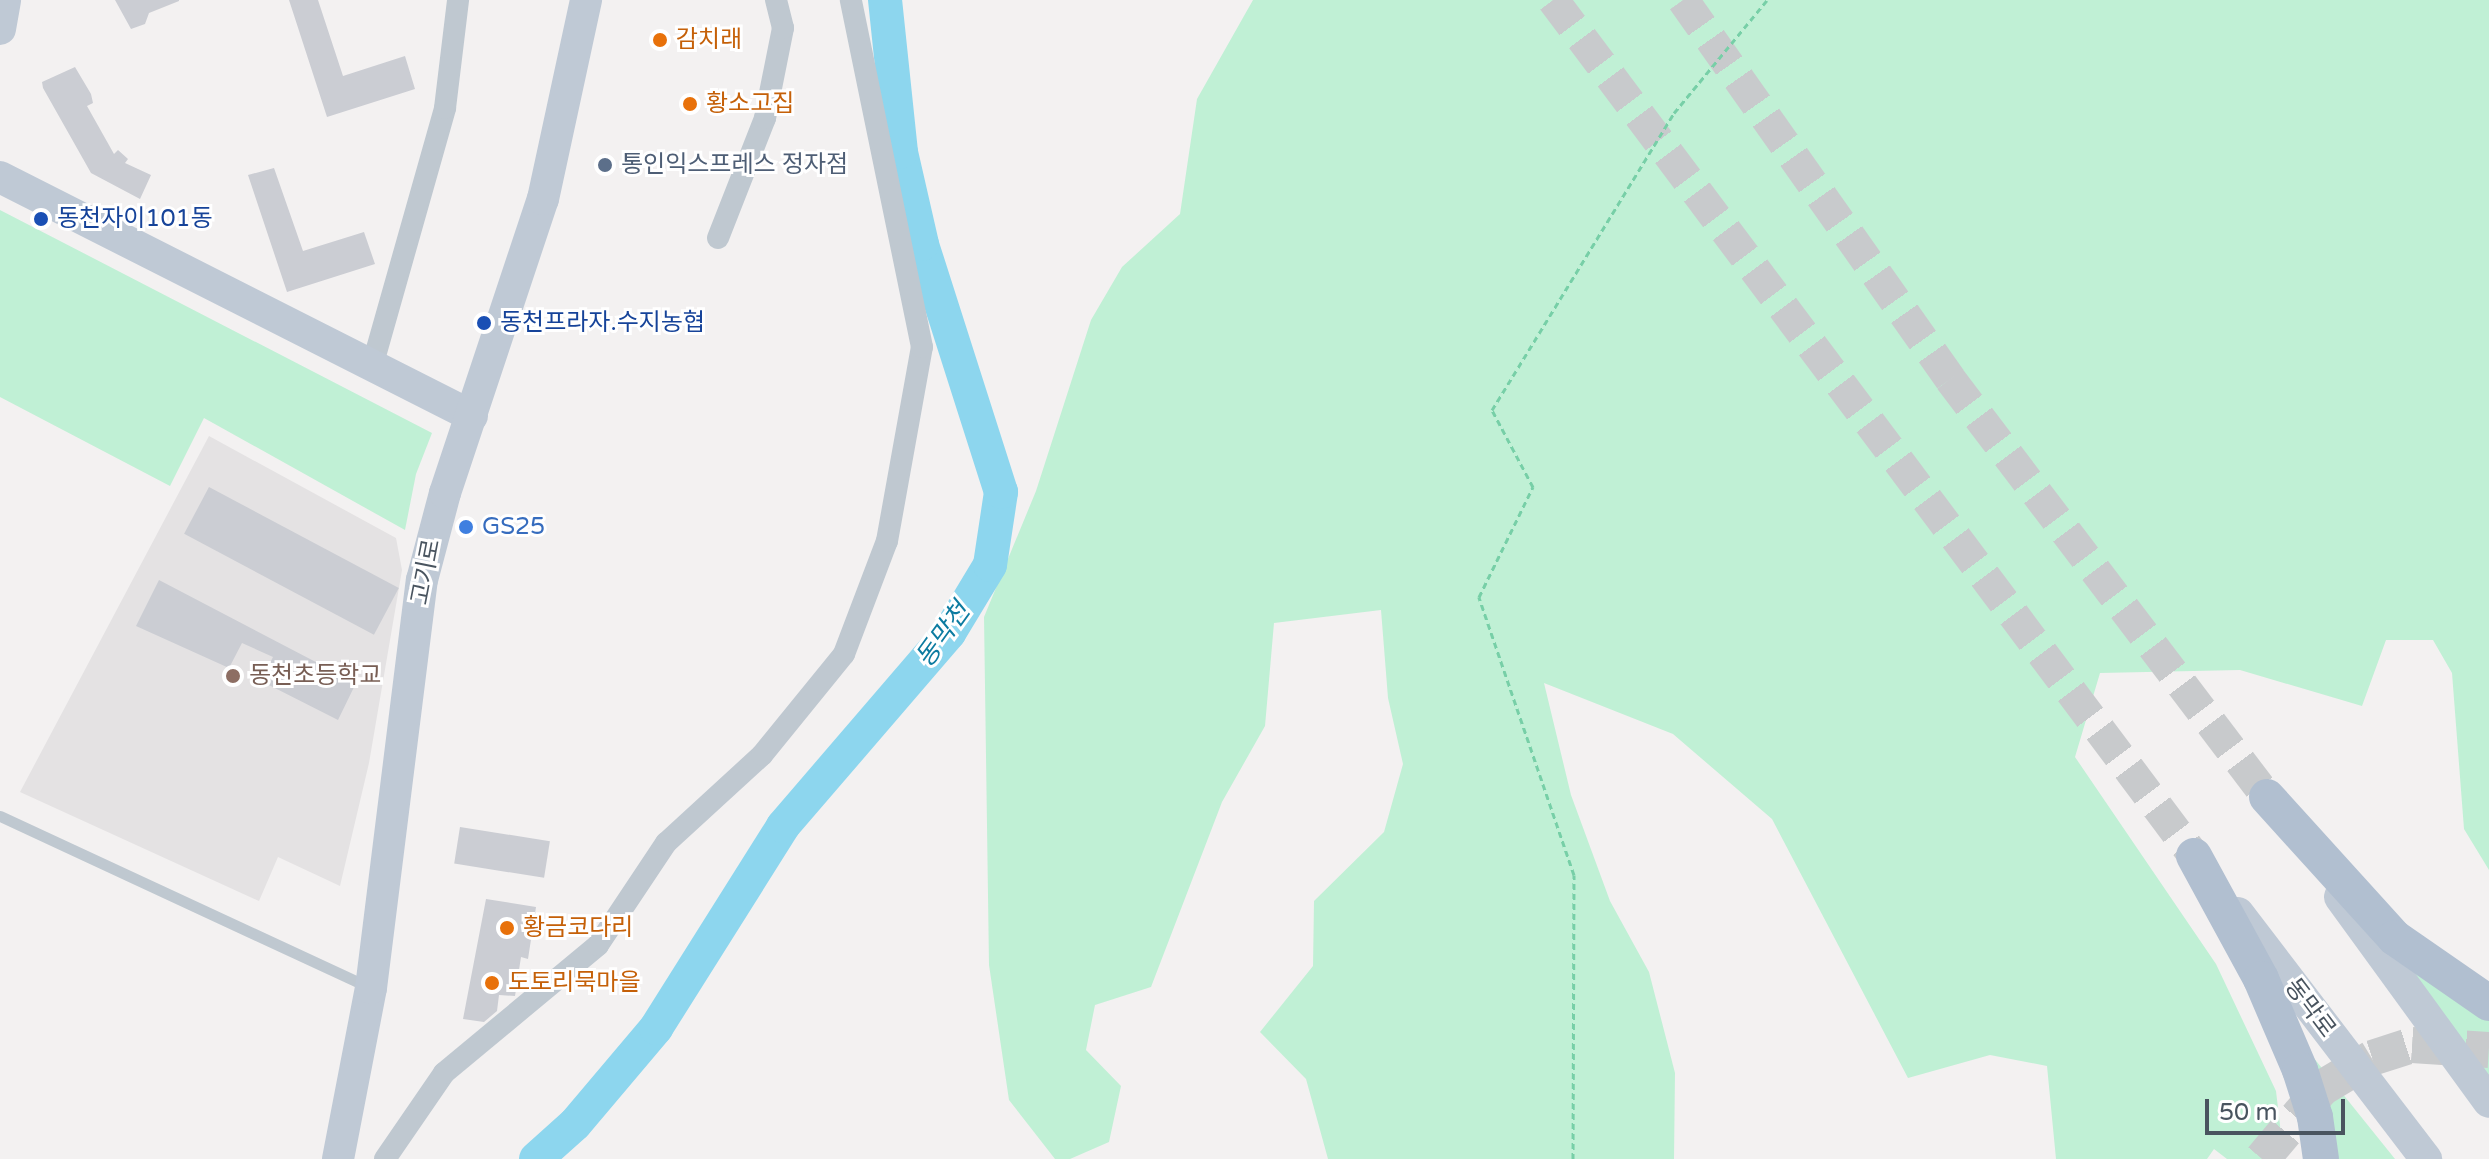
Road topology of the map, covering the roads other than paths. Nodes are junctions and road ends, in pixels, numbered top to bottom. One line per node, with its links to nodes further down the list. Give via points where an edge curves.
1 (5, 0): 6 (street)
2 (458, 0): 10 (street, via 445,108)
3 (586, 0): 11 (street, 고기로, via 543,199)
4 (776, 0): 9 (street, via 783,28 765,118)
5 (851, 0): 20 (street, via 922,347 887,541 844,654 762,755 666,843 598,945 444,1073)
6 (0, 29)
7 (0, 177): 8 (street)
8 (15, 191): 10 (street)
9 (718, 238)
10 (373, 363): 11 (street)
11 (472, 416): 15 (street, 고기로, via 422,580)
12 (2267, 797): 16 (main road, via 2395,938); 18 (street)
13 (0, 816): 15 (lane)
14 (2194, 856): 17 (main road, via 2261,979); 23 (street, 동막로)
15 (371, 988): 19 (street, 고기로)
16 (2489, 1003)
17 (2300, 1070): 21 (main road); 22 (main road)
18 (2489, 1102)
19 (338, 1159)
20 (385, 1159)
21 (2310, 1159)
22 (2321, 1159)
23 (2426, 1159)

